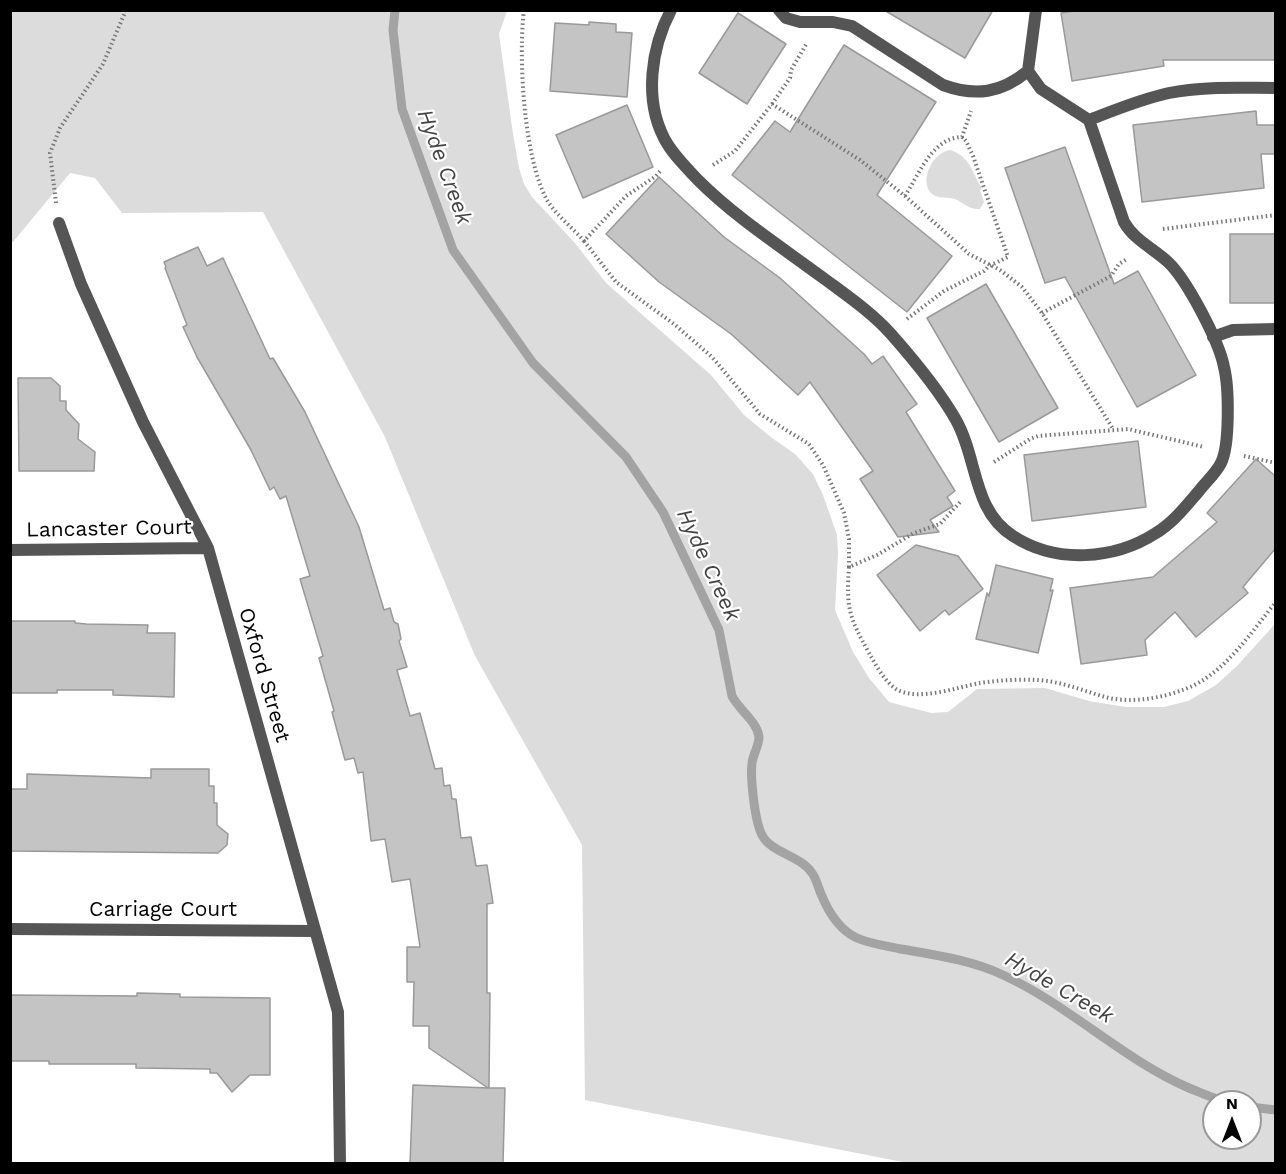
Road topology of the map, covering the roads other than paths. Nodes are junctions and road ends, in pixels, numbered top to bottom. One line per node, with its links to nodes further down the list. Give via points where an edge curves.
1 (671, 10): 9 (street, via 655,51 653,87 656,118 671,150 732,210 854,300 892,334 956,420 989,513 999,525 1028,544 1071,555 1102,553 1135,544 1158,533 1174,519 1222,462 1225,452 1226,375)
2 (779, 10): 4 (street, via 786,18 800,22 852,26 955,89 977,93 1007,85)
3 (1036, 10): 4 (street)
4 (1028, 71): 6 (street, via 1041,89)
5 (1275, 88): 6 (street, via 1168,93)
6 (1089, 120): 9 (street, via 1131,233 1178,273)
7 (59, 223): 10 (street, Oxford Street, via 81,285 143,422)
8 (1275, 329): 9 (street, via 1233,330)
9 (1213, 337)
10 (208, 548): 11 (street, Lancaster Court); 13 (street, Oxford Street)
11 (10, 550)
12 (10, 929): 13 (street, Carriage Court)
13 (315, 931): 14 (street, Oxford Street, via 338,1012)
14 (340, 1164)

